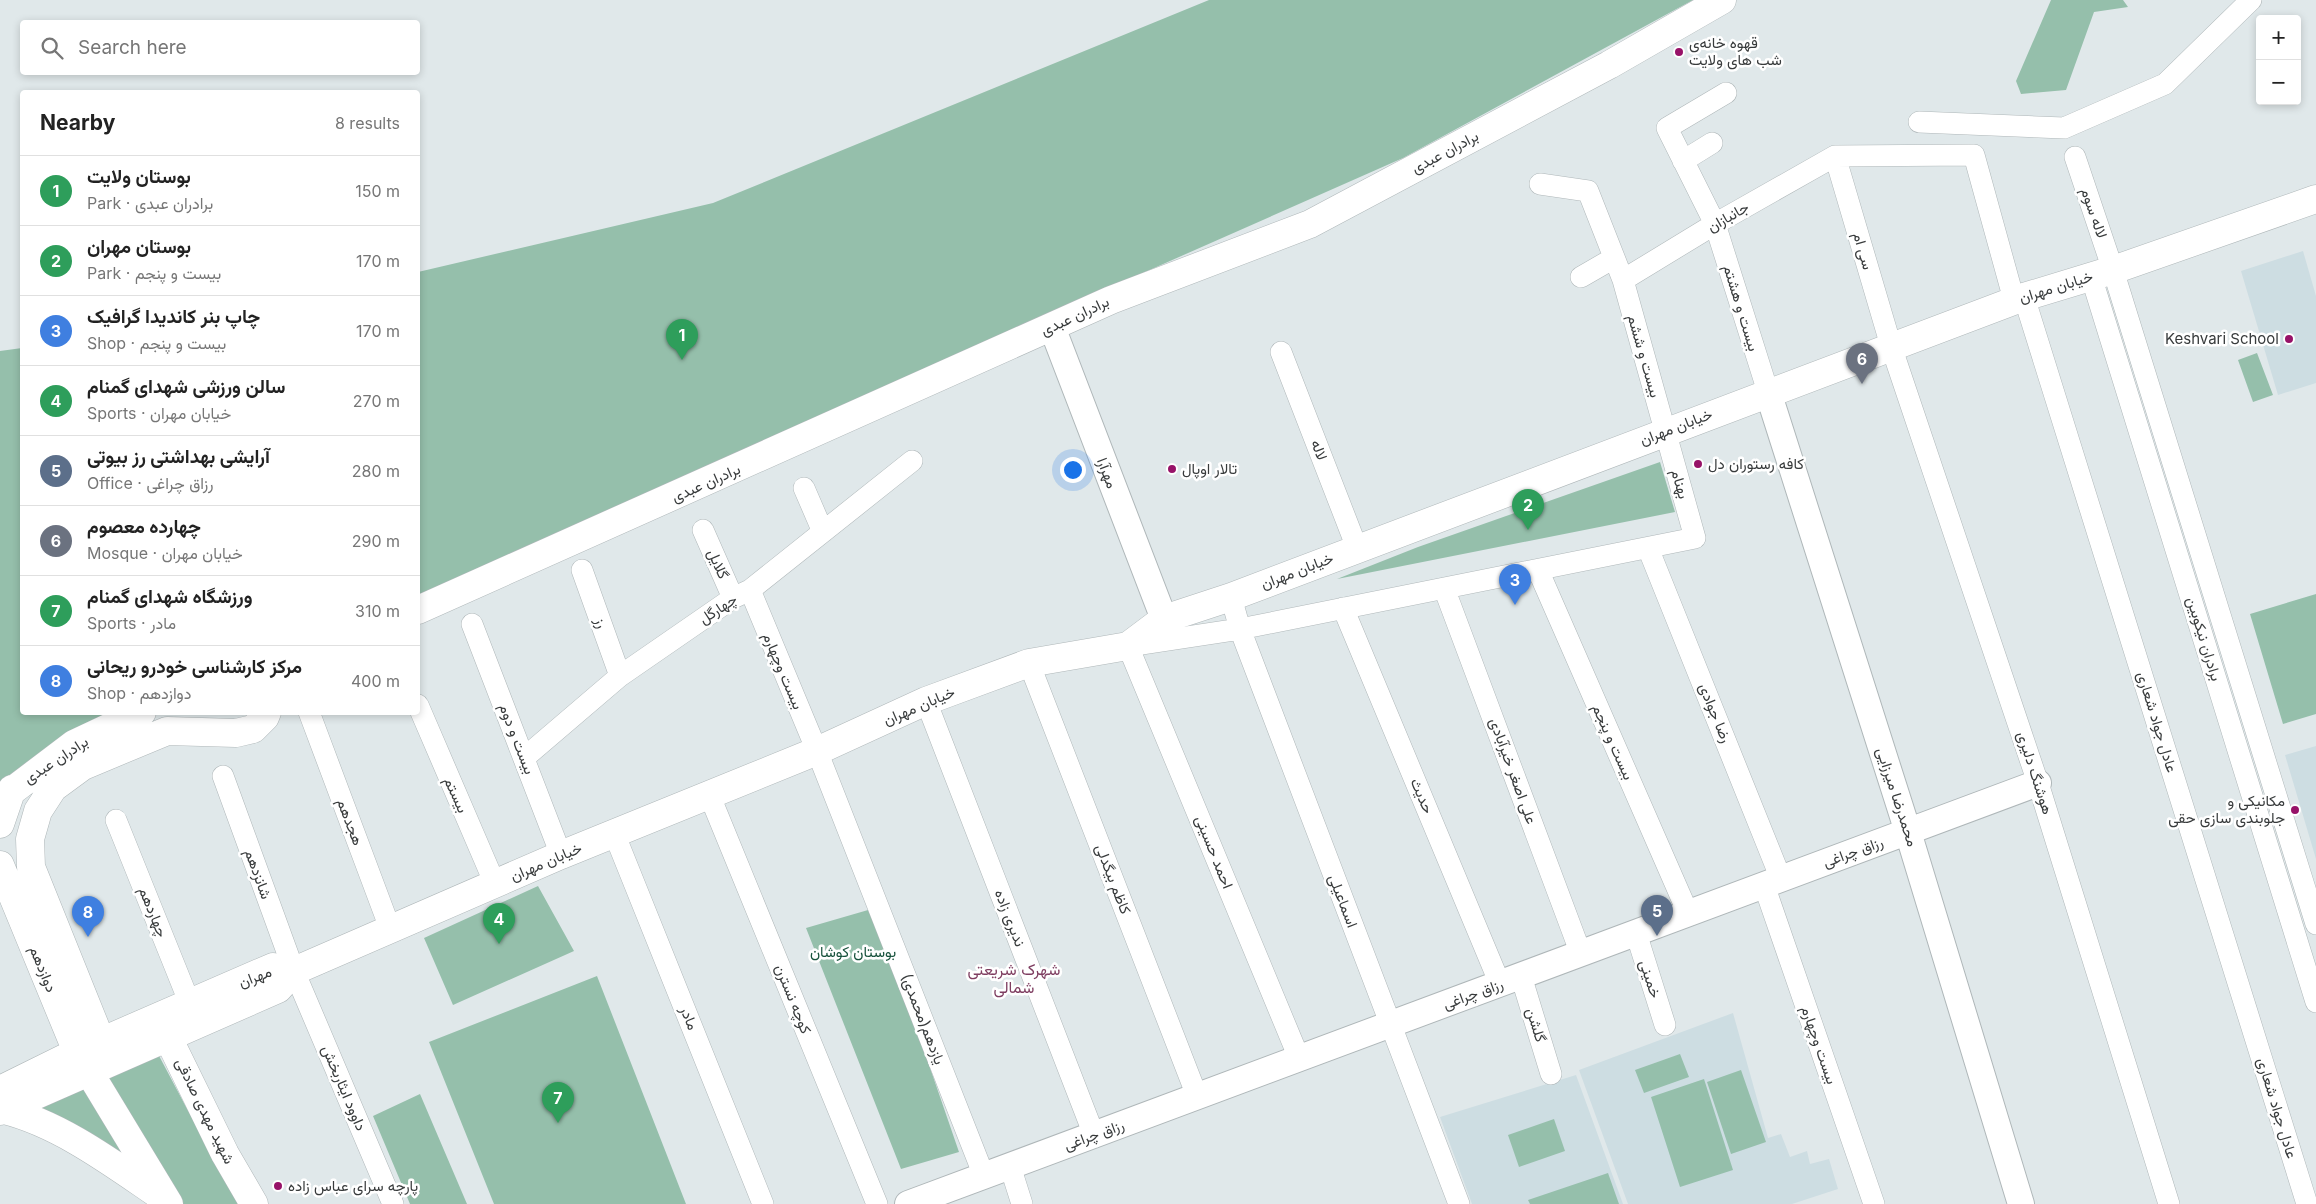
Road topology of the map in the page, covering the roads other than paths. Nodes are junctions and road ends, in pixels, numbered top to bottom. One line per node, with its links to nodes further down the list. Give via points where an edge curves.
1 (1722, 0): 17 (main road, برادران عبدی, via 1609,65 1310,224 1111,300)
2 (2252, 0): 4 (street, via 2165,84 2064,128)
3 (1726, 93): 8 (street, بیست و هشتم, via 1667,128)
4 (1919, 122)
5 (1712, 143): 8 (street)
6 (1835, 156): 11 (street, جانبازان); 16 (street, عادل جواد شعاری, via 1974,155); 18 (street, سی ام)
7 (2075, 156): 13 (street, لاله سوم)
8 (1683, 161): 11 (street, بیست و هشتم)
9 (1540, 184): 12 (street, بیست و ششم, via 1588,192)
10 (2316, 199): 13 (main road, خیابان مهران)
11 (1715, 224): 15 (street, جانبازان); 20 (street, بیست و هشتم)
12 (1614, 258): 14 (street); 15 (street, بیست و ششم)
13 (2102, 273): 16 (main road, خیابان مهران); 61 (street, برادران نیکوبین); 67 (street, برادران نیکوبین)
14 (1580, 276)
15 (1622, 280): 21 (street, بیست و ششم)
16 (2019, 298): 18 (main road, خیابان مهران); 91 (street, عادل جواد شعاری)
17 (1052, 327): 34 (main road, برادران عبدی); 35 (street, مهرآرا)
18 (1891, 346): 20 (main road, خیابان مهران); 49 (street, هوشنگ دلیری)
19 (1281, 352): 26 (street, لاله)
20 (1768, 392): 21 (main road, خیابان مهران); 54 (street, محمدرضا میرزایی)
21 (1665, 431): 26 (main road, خیابان مهران); 27 (street, بهنام, via 1695,538)
22 (912, 461): 25 (street, چهارگل)
23 (804, 488): 25 (street)
24 (703, 530): 31 (street, گلایل)
25 (823, 532): 31 (street, چهارگل)
26 (1357, 548): 32 (main road, خیابان مهران)
27 (1648, 548): 29 (street); 58 (street, رضا جوادی)
28 (582, 570): 40 (street, رز)
29 (1538, 570): 30 (street); 60 (street, بیست و پنجم)
30 (1444, 588): 33 (street); 64 (street, علی اصغر خیرآبادی)
31 (741, 594): 40 (street, چهارگل); 46 (street, بیست وچهارم)
32 (1231, 596): 35 (main road, خیابان مهران); 37 (street, اسماعیلی)
33 (1344, 608): 37 (street); 66 (street, حدیث)
34 (420, 609)
35 (1164, 619): 38 (main road, خیابان مهران)
36 (472, 624): 47 (street, بیست و دوم)
37 (1240, 628): 38 (street); 69 (street, اسماعیلی)
38 (1128, 646): 39 (main road, خیابان مهران); 73 (street, احمد حسینی)
39 (1029, 663): 41 (main road, خیابان مهران); 75 (street, کاظم بیگدلی)
40 (620, 676): 47 (street, چهارگل)
41 (926, 701): 46 (main road, خیابان مهران); 77 (street, ندیری زاده)
42 (420, 710): 59 (street, بیستم)
43 (136, 715): 50 (main road, برادران عبدی, via 74,744)
44 (266, 715): 72 (main road, via 252,729 236,733 167,731 83,766 53,788 38,811 30,839 31,867)
45 (310, 715): 62 (street, هجدهم)
46 (817, 750): 51 (main road, خیابان مهران); 79 (street, یازدهم(محمدی))
47 (524, 758): 56 (street, بیست و دوم)
48 (223, 776): 65 (street, شانزدهم)
49 (2038, 783): 54 (street, رزاق چراغی); 90 (street, هوشنگ دلیری)
50 (6, 794): 53 (main road)
51 (709, 794): 55 (main road, خیابان مهران); 84 (street, کوچه نسترن)
52 (116, 820): 68 (street, چهاردهم)
53 (0, 824)
54 (1908, 832): 58 (street, رزاق چراغی); 89 (street, محمدرضا میرزایی)
55 (614, 833): 56 (main road, خیابان مهران); 83 (street, مادر)
56 (561, 855): 59 (main road, خیابان مهران)
57 (0, 865): 72 (main road, دوازدهم)
58 (1773, 882): 60 (street, رزاق چراغی); 88 (street, بیست وچهارم)
59 (495, 884): 62 (main road, خیابان مهران)
60 (1688, 913): 63 (street, رزاق چراغی)
61 (2316, 924)
62 (391, 931): 65 (main road, خیابان مهران)
63 (1636, 933): 64 (street, رزاق چراغی); 70 (street, خمینی)
64 (1581, 954): 66 (street, رزاق چراغی)
65 (294, 971): 68 (main road, مهران, via 273,967); 71 (main road, مهران, via 278,988); 82 (street, داوود ایثاربخش)
66 (1511, 980): 69 (street, رزاق چراغی); 74 (street, گلشن)
67 (2316, 1002)
68 (190, 1004): 71 (main road, مهران)
69 (1390, 1024): 73 (street, رزاق چراغی); 87 (street, اسماعیلی)
70 (1665, 1025)
71 (163, 1027): 72 (main road, مهران); 81 (main road, شهید مهدی صادقی, via 225,1154)
72 (90, 1055): 76 (main road, مهران); 80 (main road)
73 (1299, 1058): 75 (street, رزاق چراغی)
74 (1552, 1074)
75 (1197, 1096): 77 (street, رزاق چراغی)
76 (1, 1104): 80 (main road, via 75,1142)
77 (1094, 1135): 78 (street, رزاق چراغی)
78 (1010, 1166): 79 (street, رزاق چراغی); 86 (street)
79 (984, 1176): 85 (street, رزاق چراغی)
80 (167, 1201)
81 (254, 1204)
82 (393, 1204)
83 (763, 1204)
84 (877, 1204)
85 (908, 1204)
86 (1022, 1204)
87 (1459, 1204)
88 (1874, 1204)
89 (2022, 1204)
90 (2169, 1204)
91 (2307, 1204)

